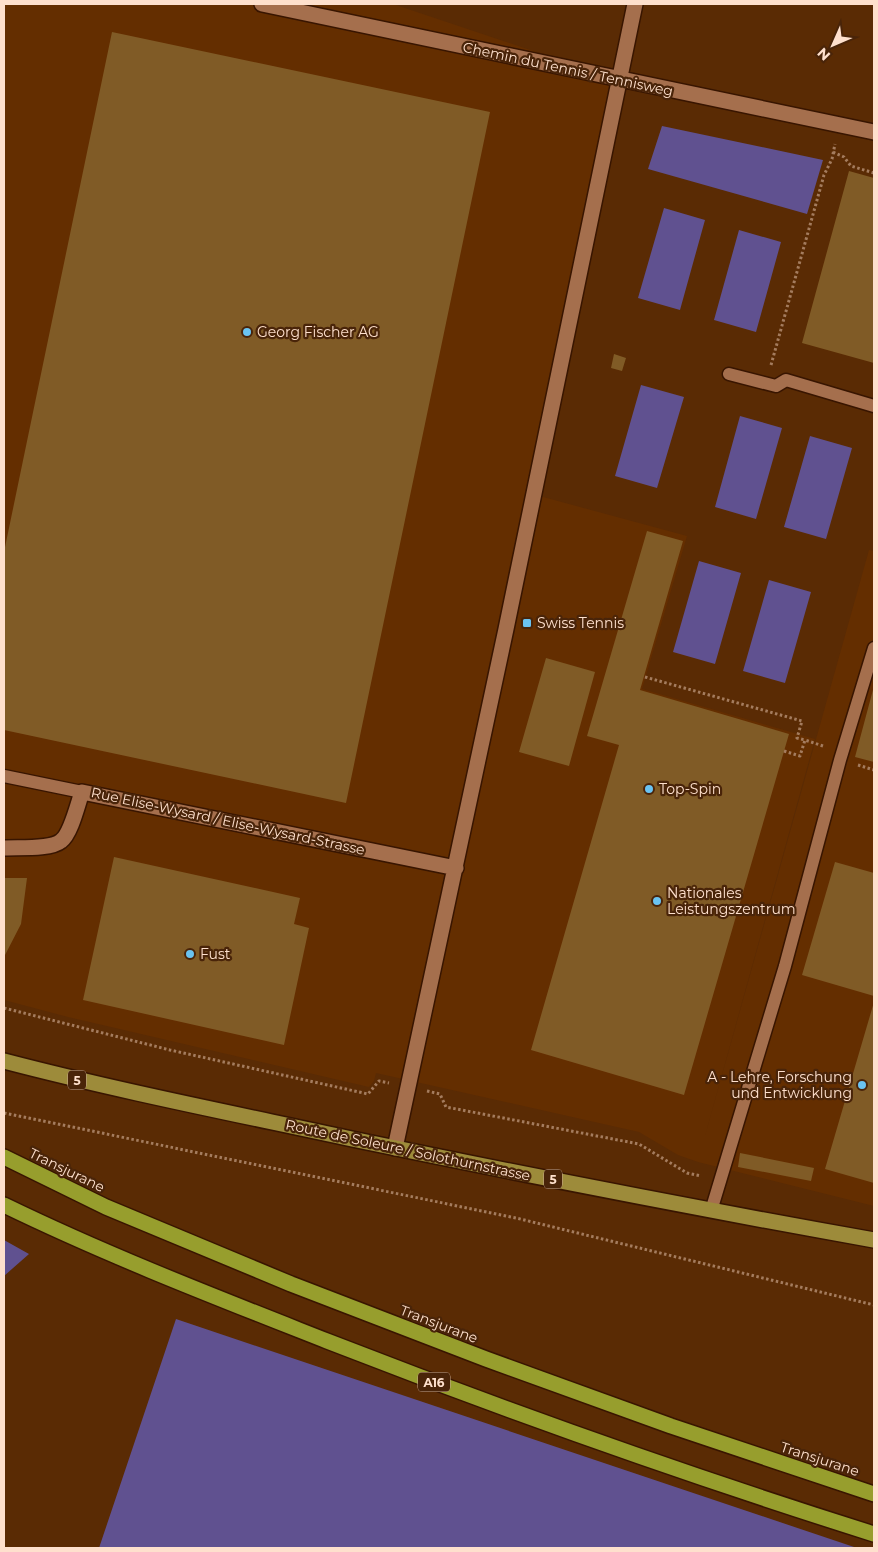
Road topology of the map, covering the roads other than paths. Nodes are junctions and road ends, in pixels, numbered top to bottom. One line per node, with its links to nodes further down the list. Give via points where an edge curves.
1 (262, 4): 3 (street, Chemin du Tennis / Tennisweg)
2 (636, 4): 3 (street)
3 (620, 80): 4 (street, Chemin du Tennis / Tennisweg); 11 (street)
4 (874, 132)
5 (730, 374): 6 (lane, via 776,386 786,380)
6 (874, 406)
7 (873, 655): 16 (lane, via 842,752 785,966)
8 (4, 776): 9 (lane)
9 (82, 792): 10 (street, Rue Elise-Wysard / Elise-Wysard-Strasse, via 62,841 50,846); 11 (street, Rue Elise-Wysard / Elise-Wysard-Strasse)
10 (4, 848)
11 (456, 868): 13 (street)
12 (4, 1061): 13 (main road, Route de Soleure / Solothurnstrasse / 5, via 119,1090)
13 (395, 1148): 16 (main road, Route de Soleure / Solothurnstrasse / 5)
14 (4, 1157): 18 (highway, Transjurane, via 115,1211 291,1284 671,1426)
15 (4, 1205): 19 (highway, A16, via 178,1282 491,1404)
16 (711, 1211): 17 (main road, Route de Soleure / Solothurnstrasse / 5)
17 (874, 1240)
18 (874, 1494)
19 (874, 1534)

